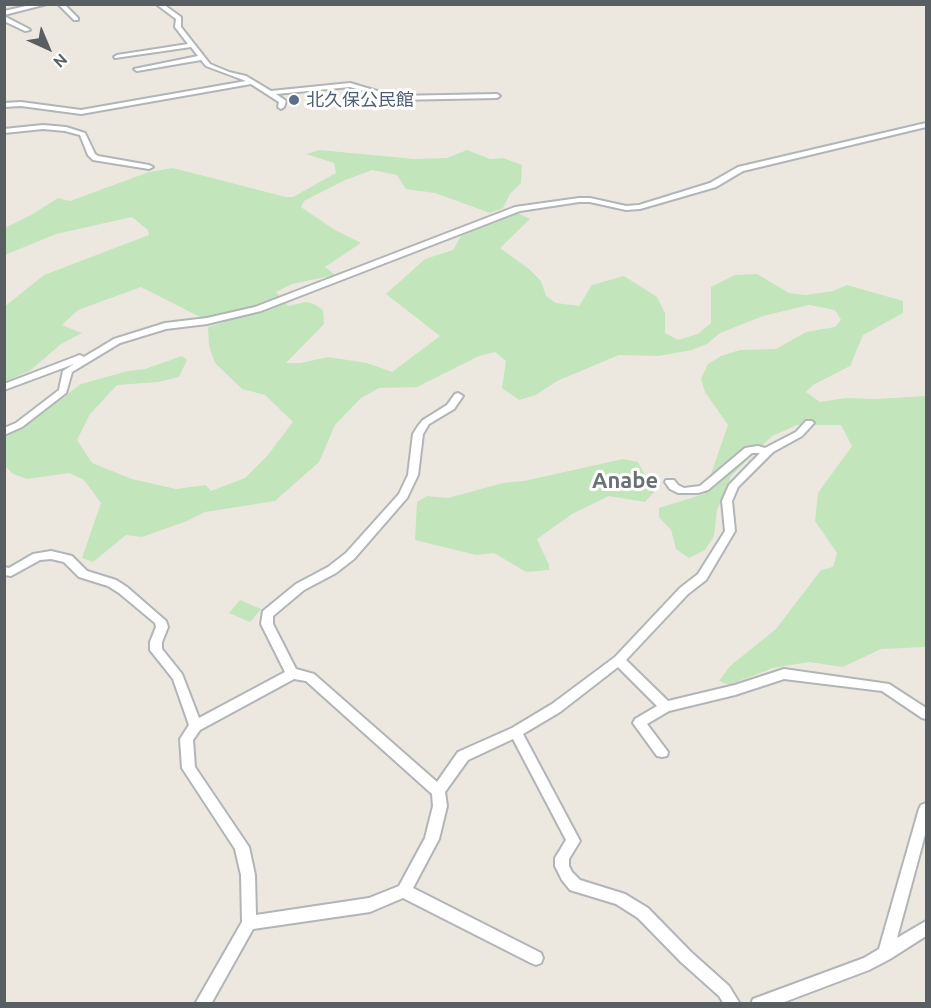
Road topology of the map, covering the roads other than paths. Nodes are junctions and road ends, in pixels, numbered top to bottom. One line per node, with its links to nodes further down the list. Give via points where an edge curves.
1 (45, 4): 4 (street)
2 (60, 4): 6 (street)
3 (158, 4): 8 (street, via 179,18 178,27)
4 (4, 13)
5 (4, 18): 7 (street)
6 (76, 19)
7 (27, 30)
8 (193, 45): 9 (street, via 158,54); 10 (street)
9 (117, 57)
10 (200, 58): 11 (street); 12 (street, via 218,70)
11 (137, 69)
12 (252, 82): 13 (street); 15 (street, via 81,112)
13 (269, 93): 14 (street, via 350,86 394,98); 16 (street, via 283,101)
14 (497, 96)
15 (4, 105)
16 (281, 107)
17 (927, 125): 20 (street, via 741,169 714,185 640,207 579,200 518,209 258,309 165,326 117,340)
18 (4, 130): 19 (street, via 66,129 82,134 96,158)
19 (149, 167)
20 (98, 351): 21 (street); 24 (street, via 68,371 66,387 56,398)
21 (4, 387)
22 (458, 396): 29 (street, via 451,407 421,428 413,475 403,496 350,556 300,587 267,614 267,624)
23 (809, 423): 25 (street, via 799,434)
24 (4, 432)
25 (767, 452): 26 (street, via 750,450 704,488 682,491); 28 (street, via 734,485 727,501 730,531 702,577)
26 (670, 482)
27 (4, 571): 32 (street, via 11,572 37,557 51,555 68,559 83,574 123,590 160,621 156,650 178,677)
28 (619, 660): 30 (street); 33 (street, via 556,708)
29 (292, 674): 32 (street); 35 (street, via 310,677)
30 (666, 707): 31 (street, via 784,674 885,687); 34 (street, via 639,723)
31 (927, 714)
32 (196, 726): 38 (street, via 186,739 189,768 242,846 248,875)
33 (516, 732): 35 (street, via 463,756); 43 (street, via 573,841 562,858 562,866 574,885 620,899 643,913)
34 (662, 752)
35 (438, 791): 37 (street, via 440,806 432,839)
36 (927, 809): 40 (street)
37 (404, 891): 38 (street, via 370,905); 41 (street)
38 (249, 923): 42 (street)
39 (927, 928): 40 (street)
40 (885, 954): 44 (street)
41 (536, 958)
42 (202, 1004)
43 (733, 1004)
44 (758, 1004)

